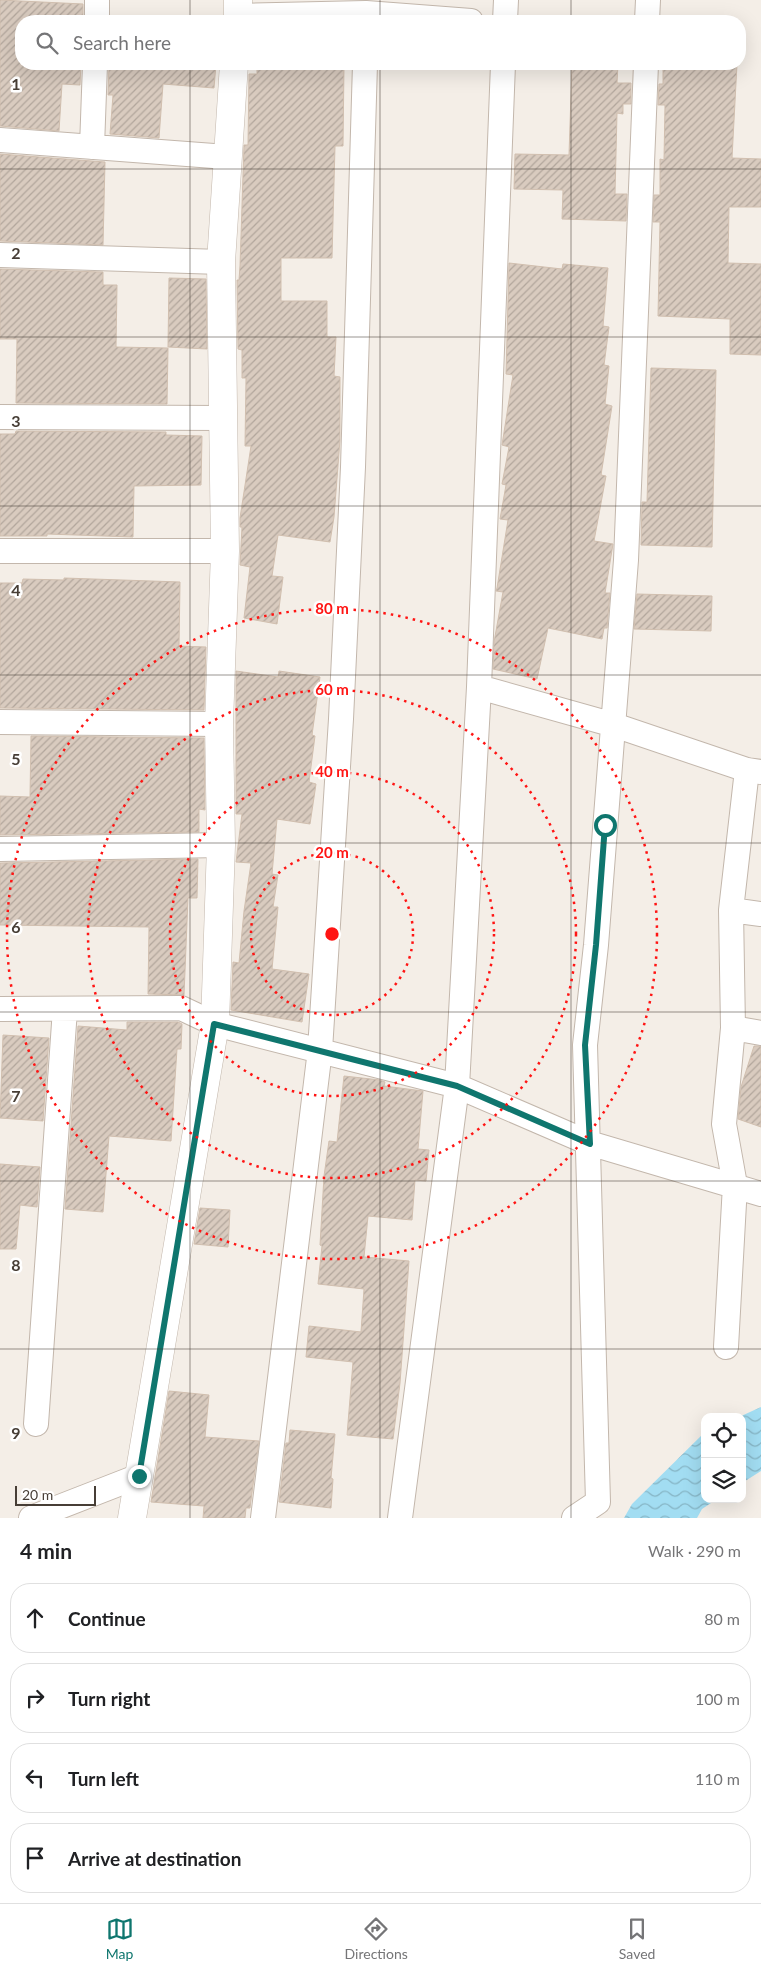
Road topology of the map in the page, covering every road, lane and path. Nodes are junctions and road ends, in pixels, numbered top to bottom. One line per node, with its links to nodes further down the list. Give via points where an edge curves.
1 (98, 0): 6 (street)
2 (506, 0): 8 (street)
3 (648, 0): 9 (street)
4 (366, 11): 5 (street); 7 (street)
5 (238, 13)
6 (97, 15)
7 (408, 15)
8 (505, 15)
9 (647, 15)
10 (95, 70): 16 (street)
11 (234, 70): 17 (street)
12 (365, 70): 38 (street, via 353,467)
13 (503, 70): 24 (street)
14 (646, 70): 27 (street, via 626,560)
15 (0, 140): 16 (street)
16 (92, 146): 17 (street)
17 (227, 156): 19 (street)
18 (0, 255): 19 (street)
19 (221, 262): 21 (street)
20 (0, 417): 21 (street)
21 (222, 418): 22 (street)
22 (225, 550): 23 (street); 26 (street)
23 (0, 551)
24 (479, 687): 27 (street); 39 (street)
25 (0, 722): 26 (street)
26 (219, 724): 29 (street)
27 (614, 725): 28 (street); 40 (street, via 585,1045)
28 (754, 771): 31 (street)
29 (221, 845): 30 (street); 35 (street)
30 (0, 849)
31 (731, 910): 32 (street); 36 (street)
32 (761, 914)
33 (0, 1009): 34 (street)
34 (65, 1009): 35 (street, via 181,1008); 44 (street)
35 (214, 1024): 38 (street); 45 (street)
36 (733, 1028): 37 (street); 41 (street, via 724,1124)
37 (761, 1033)
38 (320, 1050): 39 (street); 48 (street)
39 (457, 1086): 40 (street); 49 (street)
40 (590, 1144): 41 (street); 50 (street, via 598,1502)
41 (735, 1185): 42 (street); 43 (street)
42 (761, 1194)
43 (726, 1347)
44 (36, 1424)
45 (139, 1476): 46 (street); 47 (street)
46 (31, 1518)
47 (132, 1518)
48 (263, 1518)
49 (400, 1518)
50 (574, 1518)

